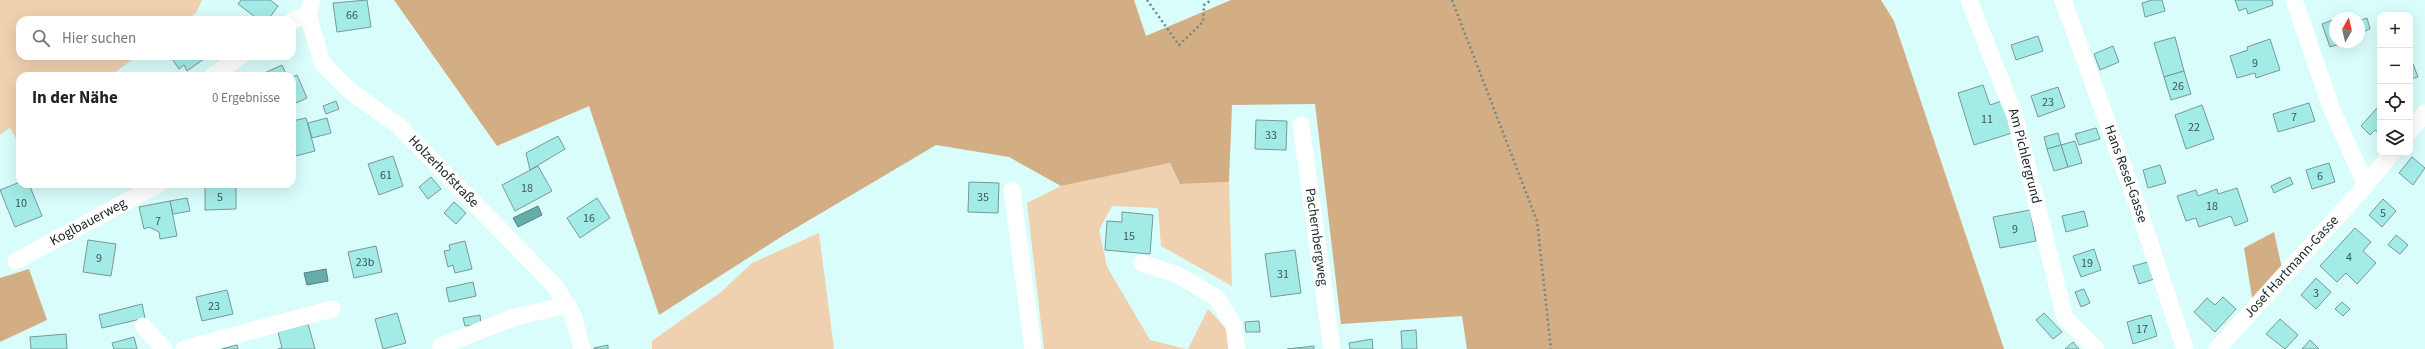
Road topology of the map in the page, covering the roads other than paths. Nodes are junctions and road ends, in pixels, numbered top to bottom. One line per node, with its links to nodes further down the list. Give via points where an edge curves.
1 (1969, 0): 27 (street, Am Pichlergrund, via 2014,116 2065,318)
2 (2062, 0): 28 (street, Hans Resel-Gasse, via 2137,204)
3 (2294, 0): 12 (street, via 2332,110)
4 (310, 7): 5 (street); 17 (street, Holzerhofstraße, via 322,63 349,90 399,126 555,286)
5 (296, 18)
6 (235, 60): 7 (street)
7 (218, 72)
8 (2425, 113): 10 (street)
9 (1301, 125): 26 (street, Pachernbergweg)
10 (2413, 127)
11 (2390, 156): 12 (street, Josef Hartmann-Gasse)
12 (2366, 185): 29 (street, Josef Hartmann-Gasse)
13 (152, 188): 15 (street, Koglbauerweg)
14 (1012, 190): 24 (street)
15 (16, 261)
16 (1142, 263): 25 (street, via 1178,275 1217,298 1234,326)
17 (568, 305): 20 (street, via 515,317); 23 (street, Holzerhofstraße)
18 (332, 309): 22 (street)
19 (143, 326): 21 (street)
20 (441, 346)
21 (164, 349)
22 (184, 349)
23 (582, 349)
24 (1033, 349)
25 (1238, 349)
26 (1332, 349)
27 (2096, 349)
28 (2185, 349)
29 (2217, 349)

